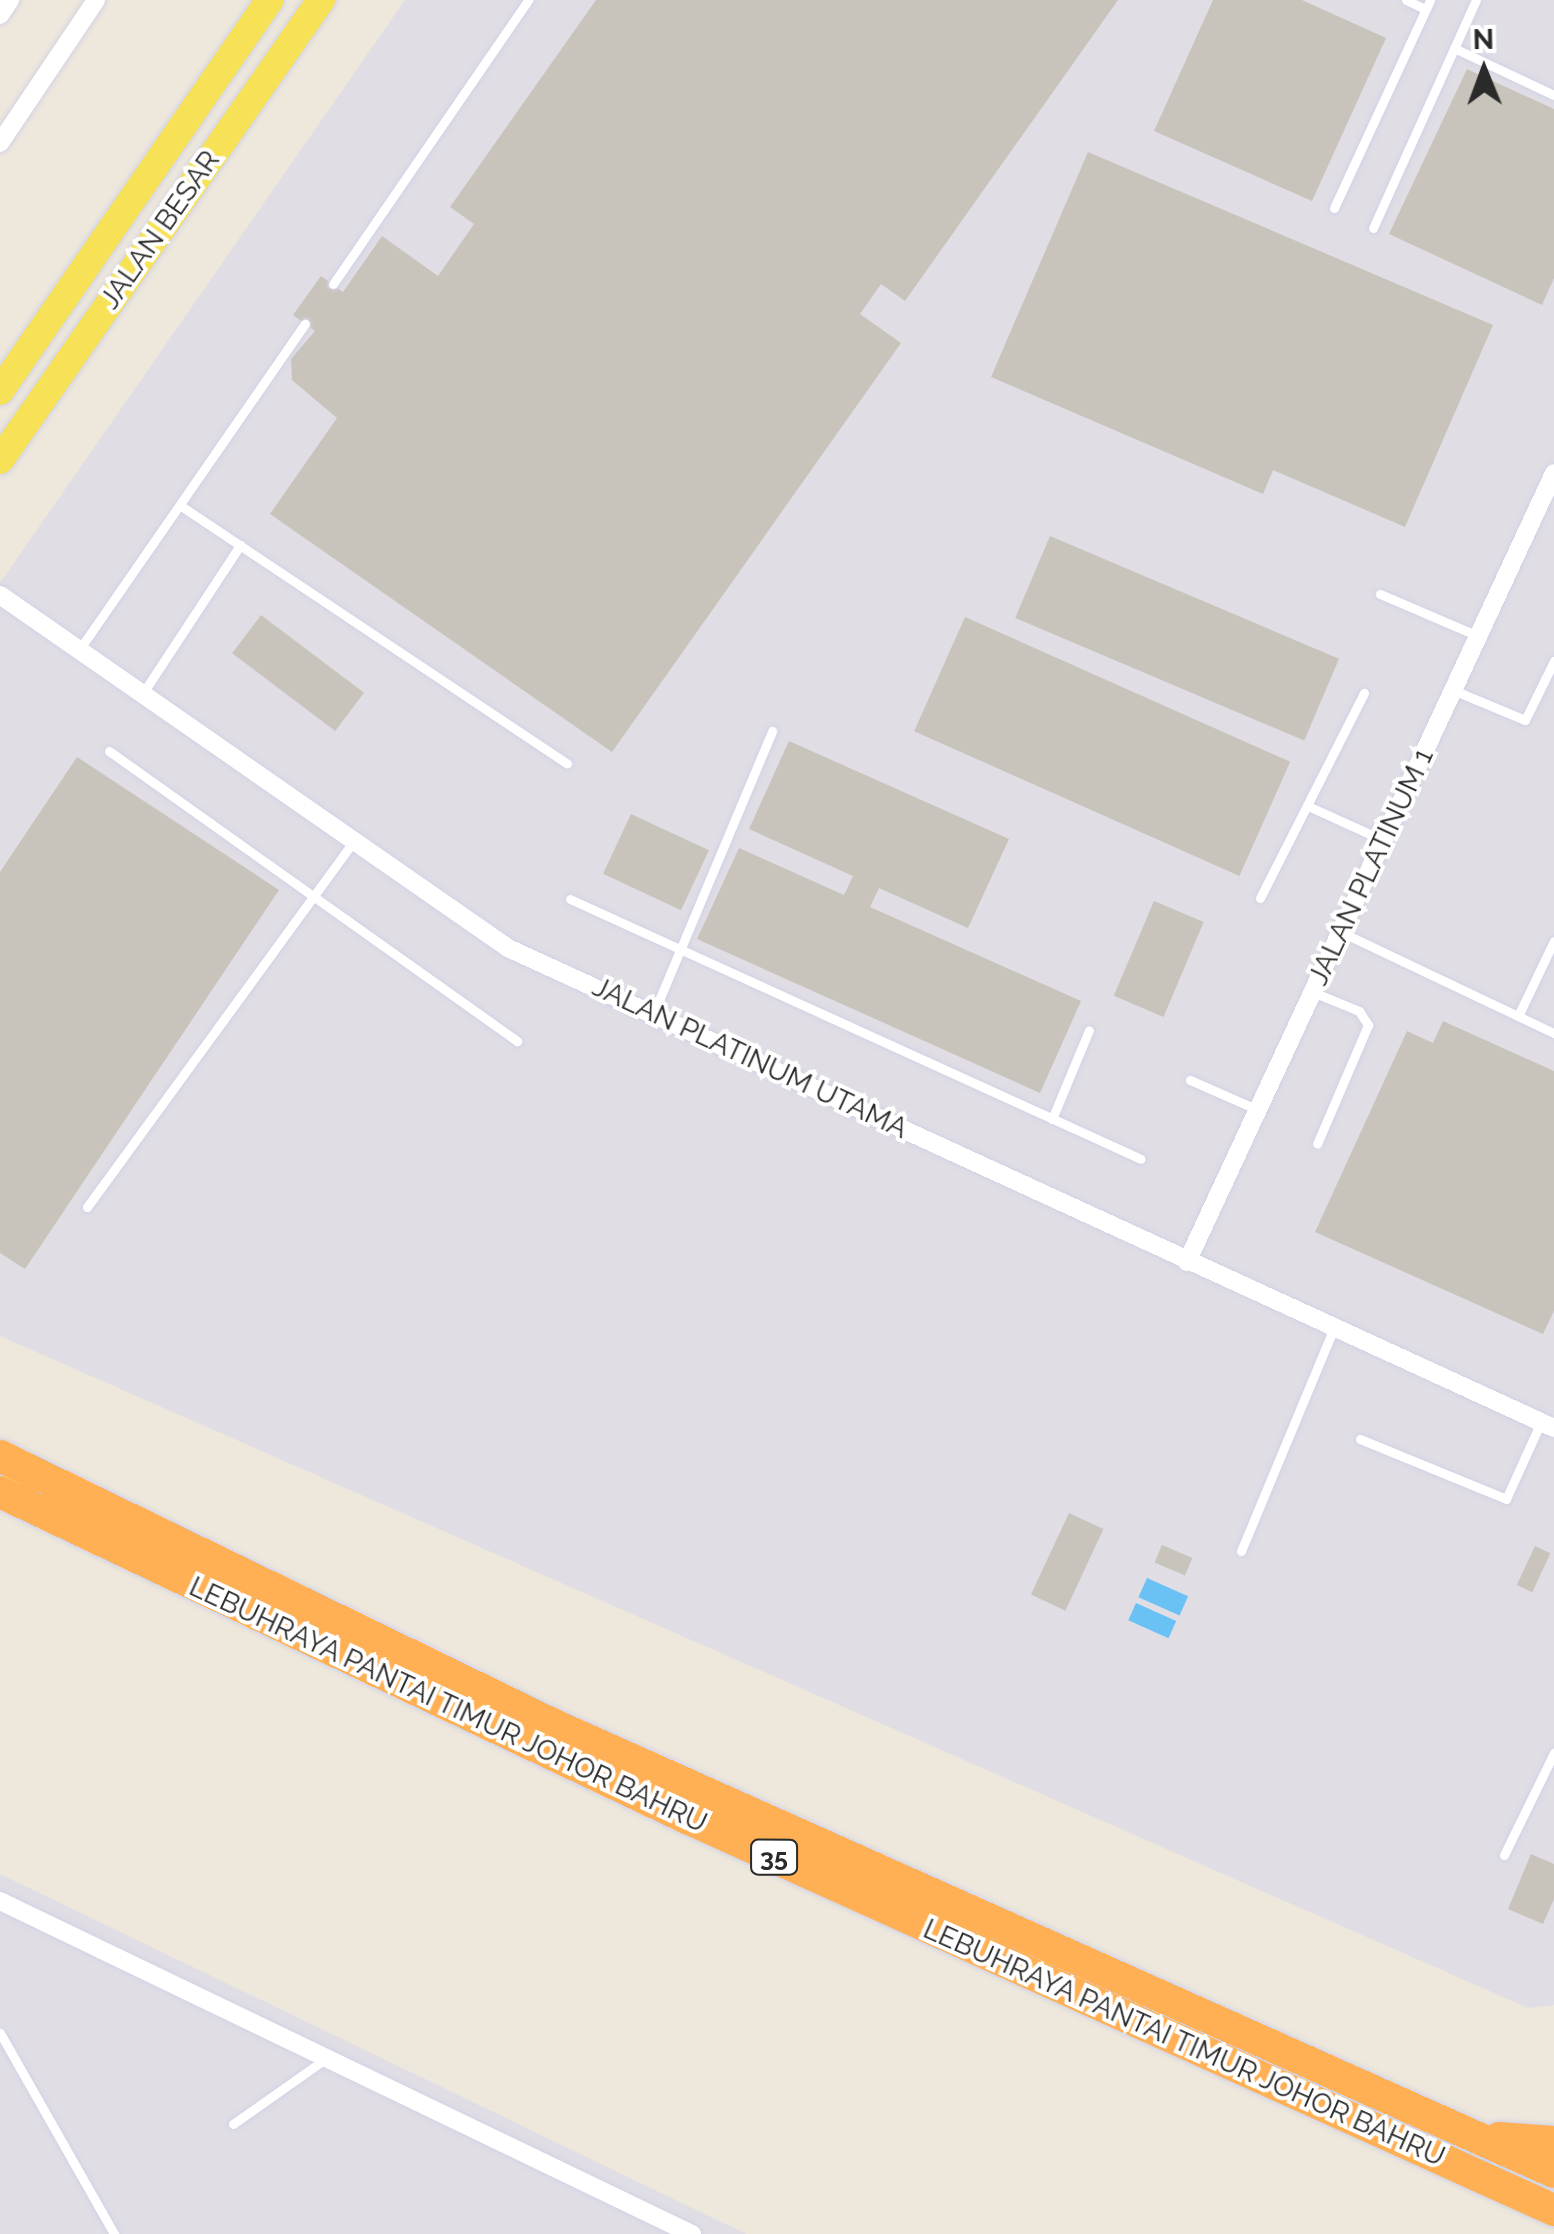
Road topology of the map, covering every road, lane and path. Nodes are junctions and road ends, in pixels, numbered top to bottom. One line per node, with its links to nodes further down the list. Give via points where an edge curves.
1 (10, 0): 9 (street)
2 (96, 0): 12 (street)
3 (270, 0): 17 (main road, JALAN BESAR)
4 (321, 0): 18 (main road, JALAN BESAR)
5 (528, 0): 15 (lane)
6 (1406, 0): 8 (lane)
7 (1476, 0): 10 (lane)
8 (1428, 4): 13 (lane)
9 (0, 15)
10 (1454, 48): 11 (lane); 14 (lane)
11 (1554, 94)
12 (0, 143)
13 (1334, 208)
14 (1372, 228)
15 (333, 284)
16 (305, 324): 20 (lane)
17 (0, 391)
18 (0, 460)
19 (1554, 473): 24 (street, JALAN PLATINUM 1)
20 (180, 506): 21 (lane); 25 (lane)
21 (240, 546): 29 (lane); 32 (lane)
22 (1380, 594): 24 (lane)
23 (0, 596): 25 (street, JALAN PLATINUM UTAMA)
24 (1478, 636): 27 (street, JALAN PLATINUM 1)
25 (77, 652): 29 (street, JALAN PLATINUM UTAMA)
26 (1554, 661): 27 (lane, via 1525,720)
27 (1453, 690): 34 (street, JALAN PLATINUM 1)
28 (1364, 693): 33 (lane)
29 (140, 698): 35 (street, JALAN PLATINUM UTAMA)
30 (772, 731): 41 (lane)
31 (109, 752): 36 (lane)
32 (567, 763)
33 (1308, 806): 34 (lane); 37 (lane)
34 (1383, 840): 39 (street, JALAN PLATINUM 1)
35 (352, 844): 36 (lane); 43 (street, JALAN PLATINUM UTAMA, via 487,936)
36 (313, 898): 47 (lane); 53 (lane)
37 (1260, 898)
38 (570, 899): 41 (lane)
39 (1340, 932): 42 (street, JALAN PLATINUM 1); 44 (lane)
40 (1554, 941): 44 (lane)
41 (680, 950): 43 (lane); 50 (lane)
42 (1313, 992): 49 (street, JALAN PLATINUM 1); 51 (lane, via 1359,1011 1368,1025)
43 (654, 1012): 54 (street, JALAN PLATINUM UTAMA)
44 (1518, 1016): 46 (lane)
45 (1089, 1030): 50 (lane)
46 (1554, 1033)
47 (517, 1041)
48 (1190, 1080): 49 (lane)
49 (1258, 1110): 54 (street, JALAN PLATINUM 1)
50 (1052, 1119): 52 (lane)
51 (1317, 1144)
52 (1141, 1159)
53 (88, 1207)
54 (1187, 1262): 55 (street, JALAN PLATINUM UTAMA)
55 (1334, 1328): 56 (street, JALAN PLATINUM UTAMA); 60 (lane)
56 (1548, 1425): 57 (lane, via 1506,1499)
57 (1360, 1439)
58 (0, 1456): 67 (highway, LEBUHRAYA PANTAI TIMUR JOHOR BAHRU / 35, via 554,1725)
59 (0, 1492): 70 (highway, LEBUHRAYA PANTAI TIMUR JOHOR BAHRU / 35, via 687,1818)
60 (1241, 1550)
61 (1554, 1753): 62 (lane)
62 (1504, 1856)
63 (0, 1901): 65 (street)
64 (0, 2033): 71 (lane)
65 (326, 2058): 66 (lane); 72 (street)
66 (233, 2124)
67 (1474, 2136): 68 (highway); 69 (highway, LEBUHRAYA PANTAI TIMUR JOHOR BAHRU / 35)
68 (1554, 2142)
69 (1554, 2172)
70 (1554, 2210)
71 (114, 2234)
72 (692, 2234)

